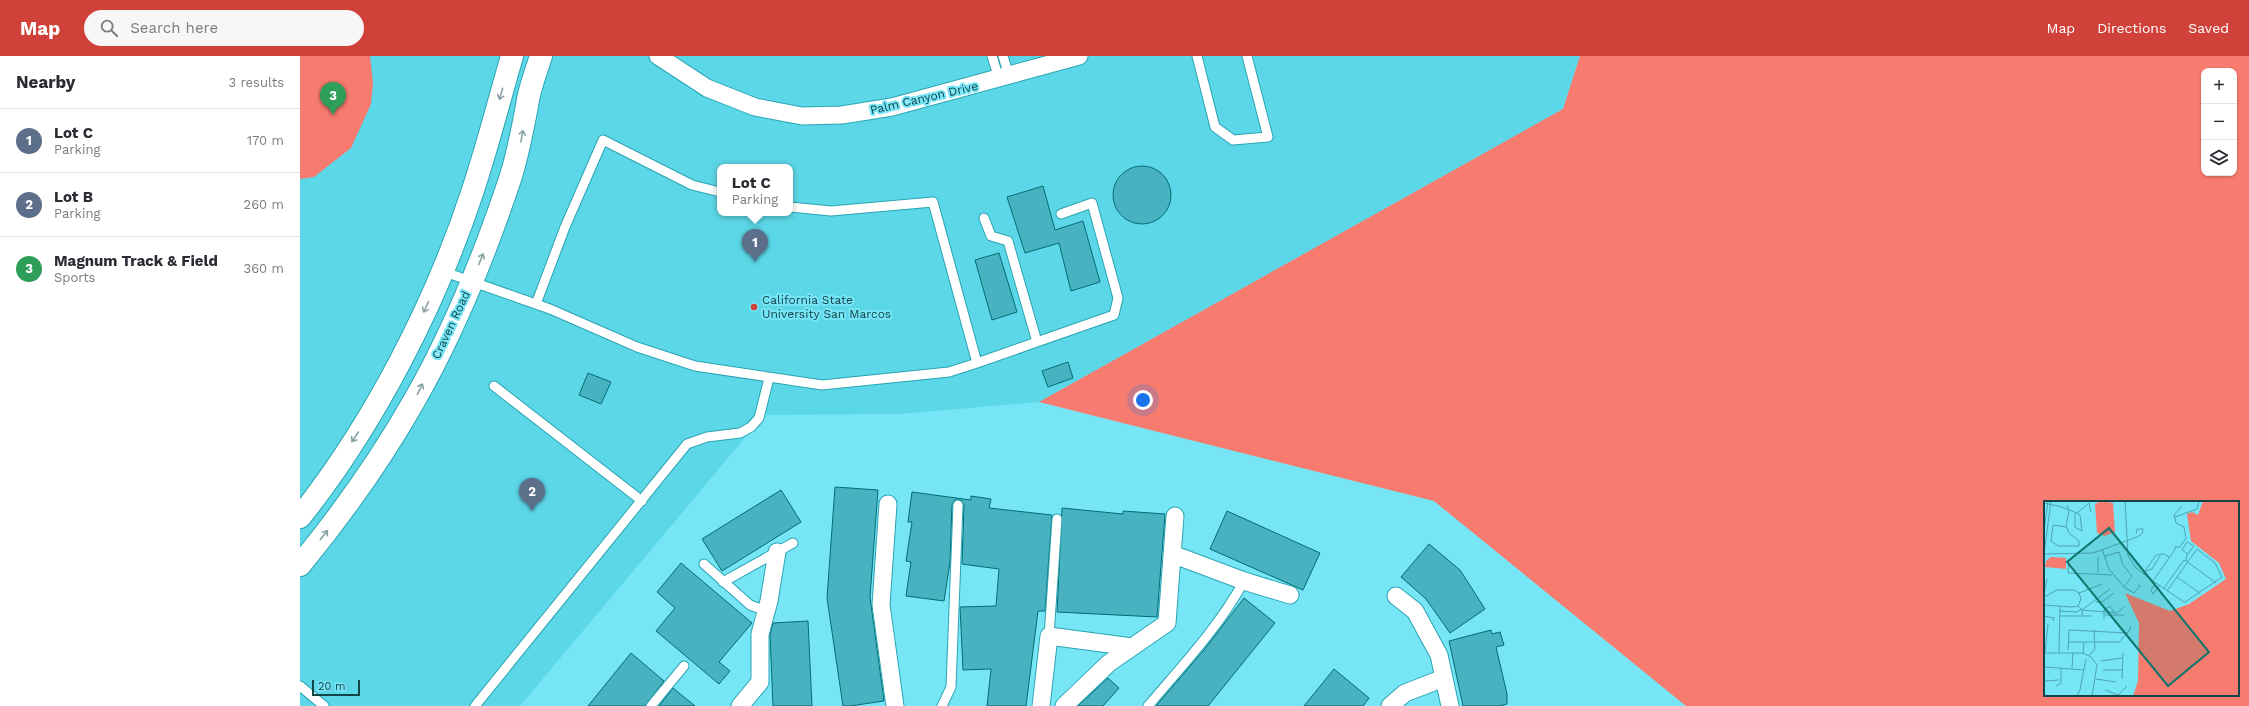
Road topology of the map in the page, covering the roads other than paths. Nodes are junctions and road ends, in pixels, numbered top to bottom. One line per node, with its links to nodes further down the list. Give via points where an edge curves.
1 (512, 56): 14 (main road, one-way to 14, via 473,192)
2 (540, 56): 15 (main road, Craven Road, one-way to 2, via 510,179)
3 (658, 56): 9 (street, Palm Canyon Drive, via 707,88 755,107 802,116 842,115 892,108)
4 (992, 56): 9 (lane)
5 (1003, 56): 9 (lane)
6 (1079, 56): 9 (street, Palm Canyon Drive)
7 (1197, 56): 8 (lane, via 1215,127 1233,140 1268,137)
8 (1247, 56)
9 (1004, 78)
10 (717, 191): 16 (lane, via 692,185 603,140 565,227)
11 (793, 206): 18 (lane, via 831,211 933,202)
12 (1060, 214): 17 (lane, via 1092,203 1118,298 1114,315)
13 (984, 218): 17 (lane, via 991,236 1008,242)
14 (442, 271): 15 (lane); 25 (main road, one-way to 25, via 410,343 376,405)
15 (472, 281): 16 (lane); 31 (main road, Craven Road, one-way to 15, via 350,502 415,400)
16 (536, 304): 19 (lane, via 637,347 695,366)
17 (1037, 342): 18 (lane)
18 (977, 363): 19 (lane, via 949,372 822,385)
19 (769, 378): 21 (lane, via 759,418 751,427 740,433 706,437 687,444)
20 (494, 386): 21 (lane)
21 (642, 501): 43 (lane)
22 (888, 504): 46 (street, via 881,605)
23 (958, 505): 47 (lane, via 951,687)
24 (1174, 516): 29 (street)
25 (300, 517)
26 (1057, 519): 37 (lane)
27 (792, 542): 28 (lane)
28 (777, 552): 33 (lane); 36 (street)
29 (1172, 554): 32 (street); 38 (street, via 1167,623)
30 (704, 564): 33 (lane)
31 (300, 565)
32 (1244, 581): 34 (street); 50 (lane, via 1234,600)
33 (724, 582): 36 (lane, via 750,605)
34 (1290, 595)
35 (1396, 596): 40 (street, via 1415,611 1439,655)
36 (766, 611): 45 (street, via 760,634 760,682)
37 (1050, 636): 38 (street); 48 (street)
38 (1132, 647): 49 (street, via 1109,663)
39 (684, 666): 44 (lane)
40 (1444, 678): 51 (street, via 1405,693); 52 (street)
41 (300, 686): 42 (lane)
42 (324, 706)
43 (474, 706)
44 (651, 706)
45 (740, 706)
46 (895, 706)
47 (942, 706)
48 (1041, 706)
49 (1064, 706)
50 (1148, 706)
51 (1390, 706)
52 (1450, 706)

